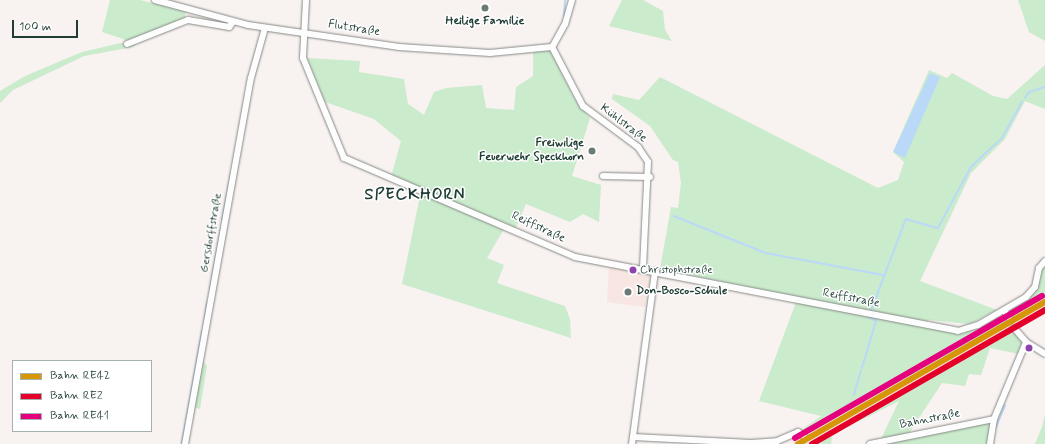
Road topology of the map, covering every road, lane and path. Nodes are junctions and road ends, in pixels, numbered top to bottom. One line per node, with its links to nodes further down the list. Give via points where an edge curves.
1 (155, 0): 5 (street, Flutstraße)
2 (306, 0): 10 (street, Reiffstraße)
3 (568, 0): 6 (street)
4 (572, 0): 6 (street)
5 (191, 8): 7 (street); 8 (street, Flutstraße)
6 (570, 9): 12 (street)
7 (188, 20): 8 (street, via 229,27); 11 (street)
8 (233, 22): 9 (street, Flutstraße)
9 (265, 28): 10 (street, Flutstraße); 26 (street, Gersdorffstraße, via 251,78)
10 (303, 33): 12 (street, Flutstraße, via 405,48 495,53); 16 (street, Reiffstraße, via 303,58 307,75 344,158 575,257)
11 (127, 44)
12 (552, 47): 14 (street, Kühlstraße, via 583,106 638,147 648,162)
13 (602, 176): 14 (street)
14 (650, 177): 16 (street, Kühlstraße)
15 (1045, 260): 18 (street, Reiffstraße, via 1039,268 1032,291)
16 (643, 270): 17 (street, Reiffstraße)
17 (655, 272): 18 (street, Reiffstraße, via 958,331 971,328); 25 (street)
18 (1004, 310): 19 (street)
19 (1009, 318)
20 (1014, 328): 21 (street)
21 (1026, 342): 22 (street); 23 (street)
22 (1045, 354)
23 (994, 419): 27 (street, Bahnstraße); 28 (street)
24 (804, 436): 25 (street, via 798,432 777,441 751,443)
25 (632, 441)
26 (185, 444)
27 (870, 444)
28 (990, 444)

